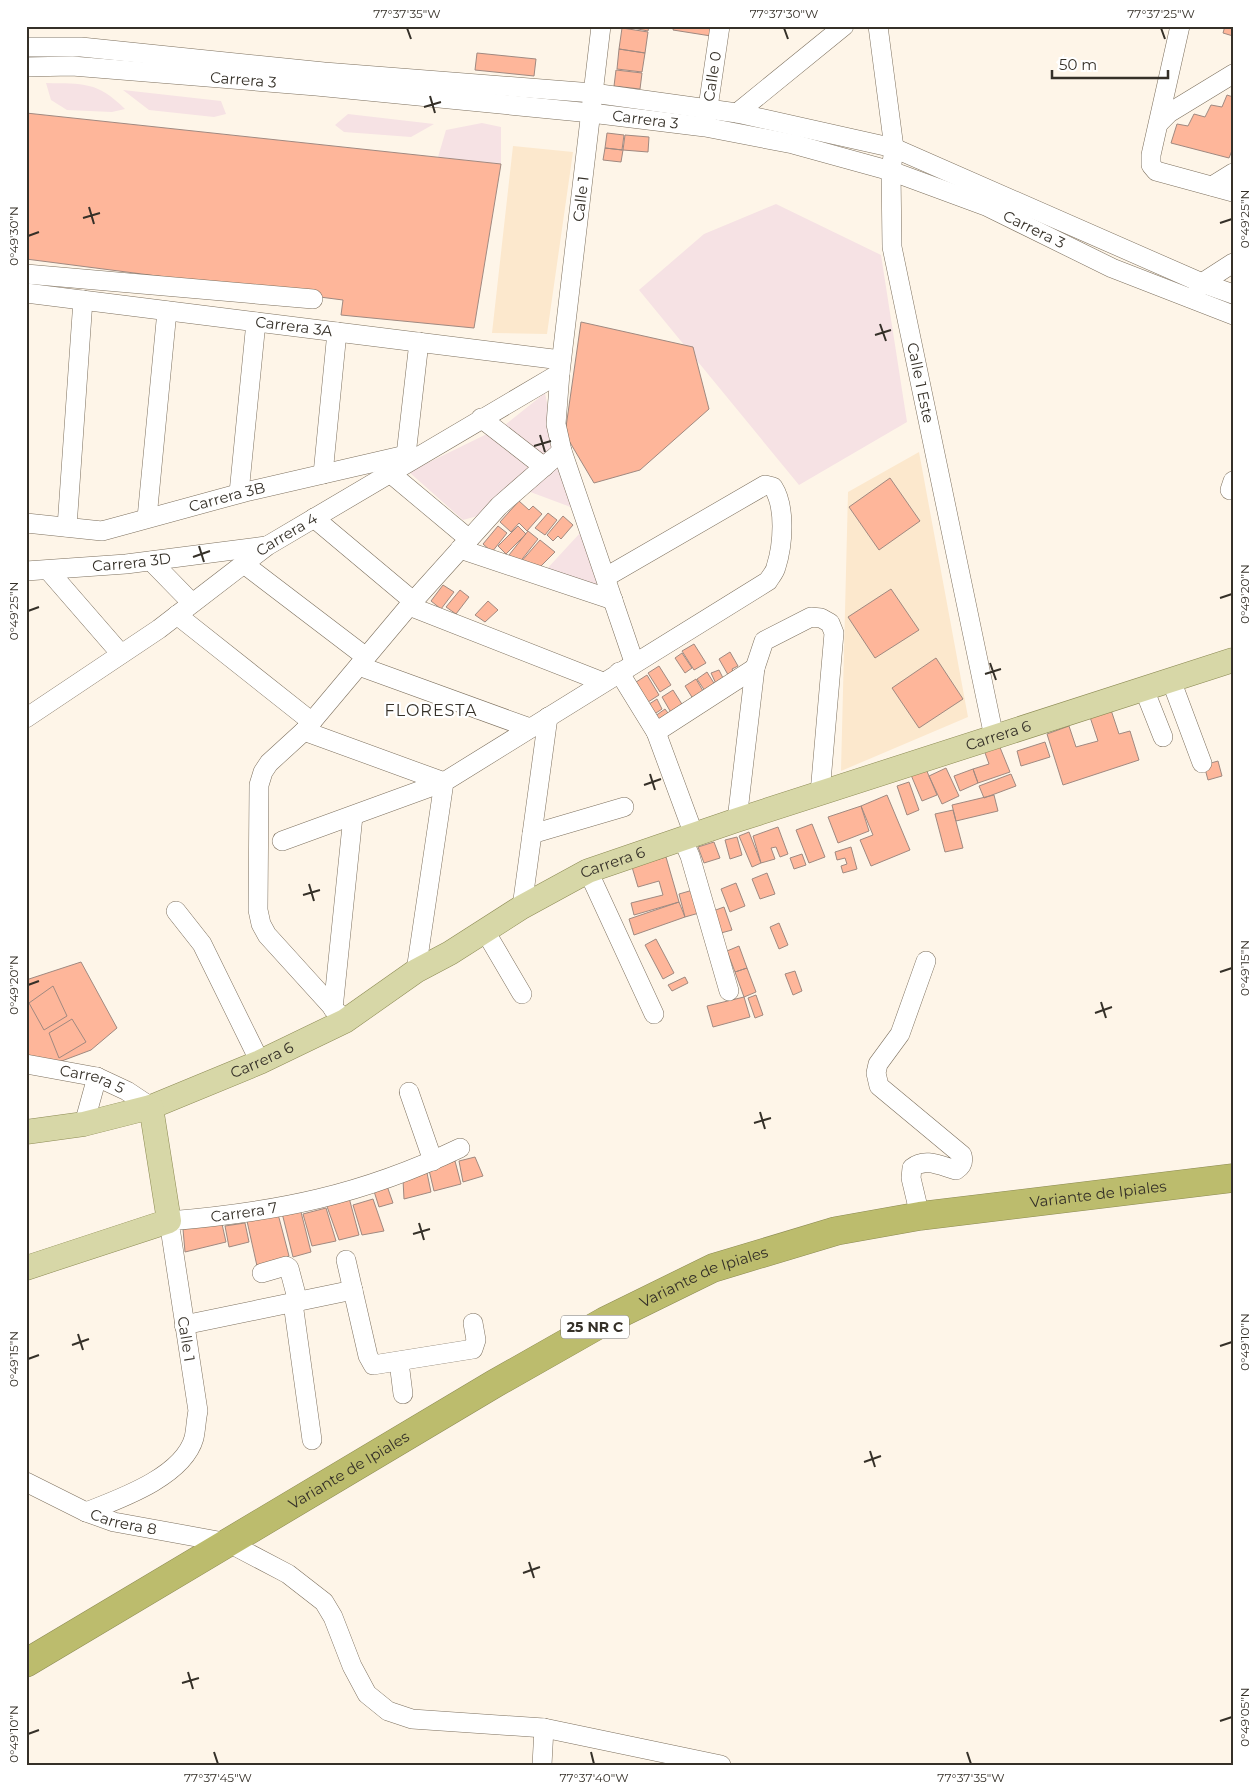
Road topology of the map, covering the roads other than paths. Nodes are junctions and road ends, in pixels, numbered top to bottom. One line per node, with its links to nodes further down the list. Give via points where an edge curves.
1 (602, 26): 9 (street, Calle 1)
2 (844, 26): 11 (street)
3 (878, 26): 14 (street, Calle 1 Este)
4 (1180, 26): 13 (street)
5 (723, 29): 12 (street, Calle 0)
6 (26, 47): 9 (street, Carrera 3, via 81,47 324,72)
7 (26, 67): 10 (street, Carrera 3, via 72,66)
8 (1233, 74): 13 (street, via 1169,113)
9 (593, 93): 10 (street, Calle 1); 12 (street, Carrera 3)
10 (591, 113): 12 (street, Carrera 3); 32 (street, Calle 1)
11 (737, 113): 12 (street, Carrera 3); 14 (street, Carrera 3)
12 (707, 119): 15 (street, Carrera 3)
13 (1160, 122): 17 (street, via 1151,165 1156,170)
14 (894, 148): 15 (street, Calle 1 Este); 21 (street, Carrera 3)
15 (891, 171): 26 (street, Carrera 3, via 986,206 1112,268); 69 (street, Calle 1 Este, via 892,248)
16 (1233, 173): 17 (street)
17 (1212, 186): 18 (street)
18 (1233, 192)
19 (1233, 264): 21 (street)
20 (26, 274): 24 (street)
21 (1202, 284): 23 (street, Carrera 3); 26 (street)
22 (26, 293): 25 (street, Carrera 3A)
23 (1233, 294)
24 (313, 299)
25 (83, 300): 27 (street, Carrera 3A); 44 (street)
26 (1189, 300): 28 (street, Carrera 3)
27 (167, 311): 29 (street, Carrera 3A); 41 (street)
28 (1233, 315)
29 (256, 322): 30 (street, Carrera 3A); 40 (street)
30 (337, 332): 31 (street, Carrera 3A); 39 (street)
31 (419, 342): 32 (street, Carrera 3A); 36 (street)
32 (560, 366): 33 (street, Carrera 4); 35 (street, Calle 1, via 556,424)
33 (481, 418): 34 (street, Carrera 4); 37 (street)
34 (428, 450): 36 (street, Carrera 3B); 38 (street, Carrera 4)
35 (562, 452): 37 (street); 51 (street, Calle 1)
36 (406, 455): 39 (street, Carrera 3B)
37 (544, 467): 45 (street, via 499,506)
38 (390, 473): 42 (street, Carrera 4); 45 (street)
39 (323, 474): 40 (street, Carrera 3B)
40 (239, 494): 41 (street, Carrera 3B)
41 (147, 518): 44 (street, Carrera 3B, via 102,531)
42 (314, 518): 46 (street, Carrera 4); 54 (street)
43 (26, 523): 44 (street, Carrera 3B)
44 (67, 528)
45 (465, 544): 52 (street); 54 (street)
46 (268, 546): 47 (street, Carrera 3D); 48 (street, Carrera 4)
47 (151, 561): 49 (street, Carrera 3D); 53 (street)
48 (244, 564): 53 (street, Carrera 4); 58 (street)
49 (48, 570): 50 (street, Carrera 3D); 56 (street)
50 (26, 572)
51 (606, 577): 52 (street, Calle 1); 59 (street, via 765,485 773,487 780,498 783,515 776,568 768,580)
52 (613, 600): 59 (street, Calle 1)
53 (192, 603): 55 (street, Carrera 4)
54 (411, 604): 58 (street); 62 (street)
55 (177, 615): 56 (street, Carrera 4); 66 (street)
56 (121, 654): 65 (street, Carrera 4)
57 (1233, 660): 61 (main road, Carrera 6)
58 (362, 662): 66 (street); 67 (street)
59 (627, 667): 62 (street); 68 (street, Calle 1)
60 (755, 668): 68 (street); 73 (street, via 764,641 811,617 830,623 834,634); 76 (street)
61 (1172, 680): 63 (main road, Carrera 6); 71 (street)
62 (603, 682): 64 (street)
63 (1144, 688): 69 (main road, Carrera 6); 70 (street)
64 (548, 717): 67 (street); 77 (street)
65 (26, 718)
66 (308, 727): 72 (street); 89 (street, via 270,763 259,785 258,910 267,935)
67 (530, 728): 72 (street)
68 (656, 732): 78 (street, Calle 1)
69 (994, 737): 73 (main road, Carrera 6)
70 (1163, 737)
71 (1202, 763)
72 (444, 782): 75 (street); 85 (street)
73 (820, 793): 76 (main road, Carrera 6)
74 (624, 807): 77 (street)
75 (352, 816): 79 (street); 89 (street)
76 (737, 820): 78 (main road, Carrera 6)
77 (532, 834): 81 (street)
78 (688, 838): 80 (main road, Carrera 6); 86 (street, Calle 1, via 690,856)
79 (282, 841)
80 (588, 872): 81 (main road, Carrera 6); 88 (street)
81 (522, 907): 83 (main road, Carrera 6)
82 (176, 911): 90 (street, via 202,944)
83 (486, 931): 85 (main road, Carrera 6); 87 (street)
84 (926, 961): 100 (street, via 903,1028 876,1072 879,1086 964,1159 956,1170 922,1162 912,1168 911,1178)
85 (416, 971): 89 (main road, Carrera 6)
86 (729, 991)
87 (522, 994)
88 (654, 1014)
89 (339, 1015): 90 (main road, Carrera 6)
90 (260, 1062): 94 (main road, Carrera 6)
91 (26, 1064): 92 (street, Carrera 5)
92 (97, 1077): 94 (street, Carrera 5, via 128,1091); 95 (street)
93 (408, 1092): 98 (street)
94 (151, 1107): 95 (main road, Carrera 6); 101 (main road, Calle 1)
95 (84, 1124): 96 (main road, Carrera 6)
96 (26, 1132)
97 (460, 1148): 98 (street, Carrera 7)
98 (433, 1161): 101 (street, Carrera 7, via 369,1186 304,1204 237,1215)
99 (1233, 1178): 100 (highway, Variante de Ipiales / 25 NR C)
100 (920, 1216): 114 (highway, Variante de Ipiales / 25 NR C, via 836,1231 713,1268 605,1321 494,1384)
101 (169, 1221): 103 (main road, Carrera 7); 108 (street, Calle 1)
102 (346, 1260): 105 (street)
103 (26, 1268)
104 (262, 1272): 106 (street, via 289,1268)
105 (353, 1290): 106 (street); 109 (street, via 370,1363)
106 (295, 1302): 108 (street); 111 (street)
107 (474, 1323): 109 (street, via 476,1340 473,1348)
108 (184, 1326): 113 (street, Calle 1, via 198,1411 194,1439 178,1463 142,1490)
109 (399, 1362): 110 (street)
110 (402, 1394)
111 (312, 1440)
112 (26, 1482): 113 (street, Carrera 8)
113 (86, 1512): 114 (street, Carrera 8, via 114,1522)
114 (229, 1543): 115 (highway, Variante de Ipiales / 25 NR C); 116 (street, Carrera 8, via 288,1574 324,1602 368,1694 388,1711 412,1718)
115 (26, 1663)
116 (544, 1728): 117 (street); 118 (street, Carrera 8)
117 (542, 1765)
118 (721, 1765)

